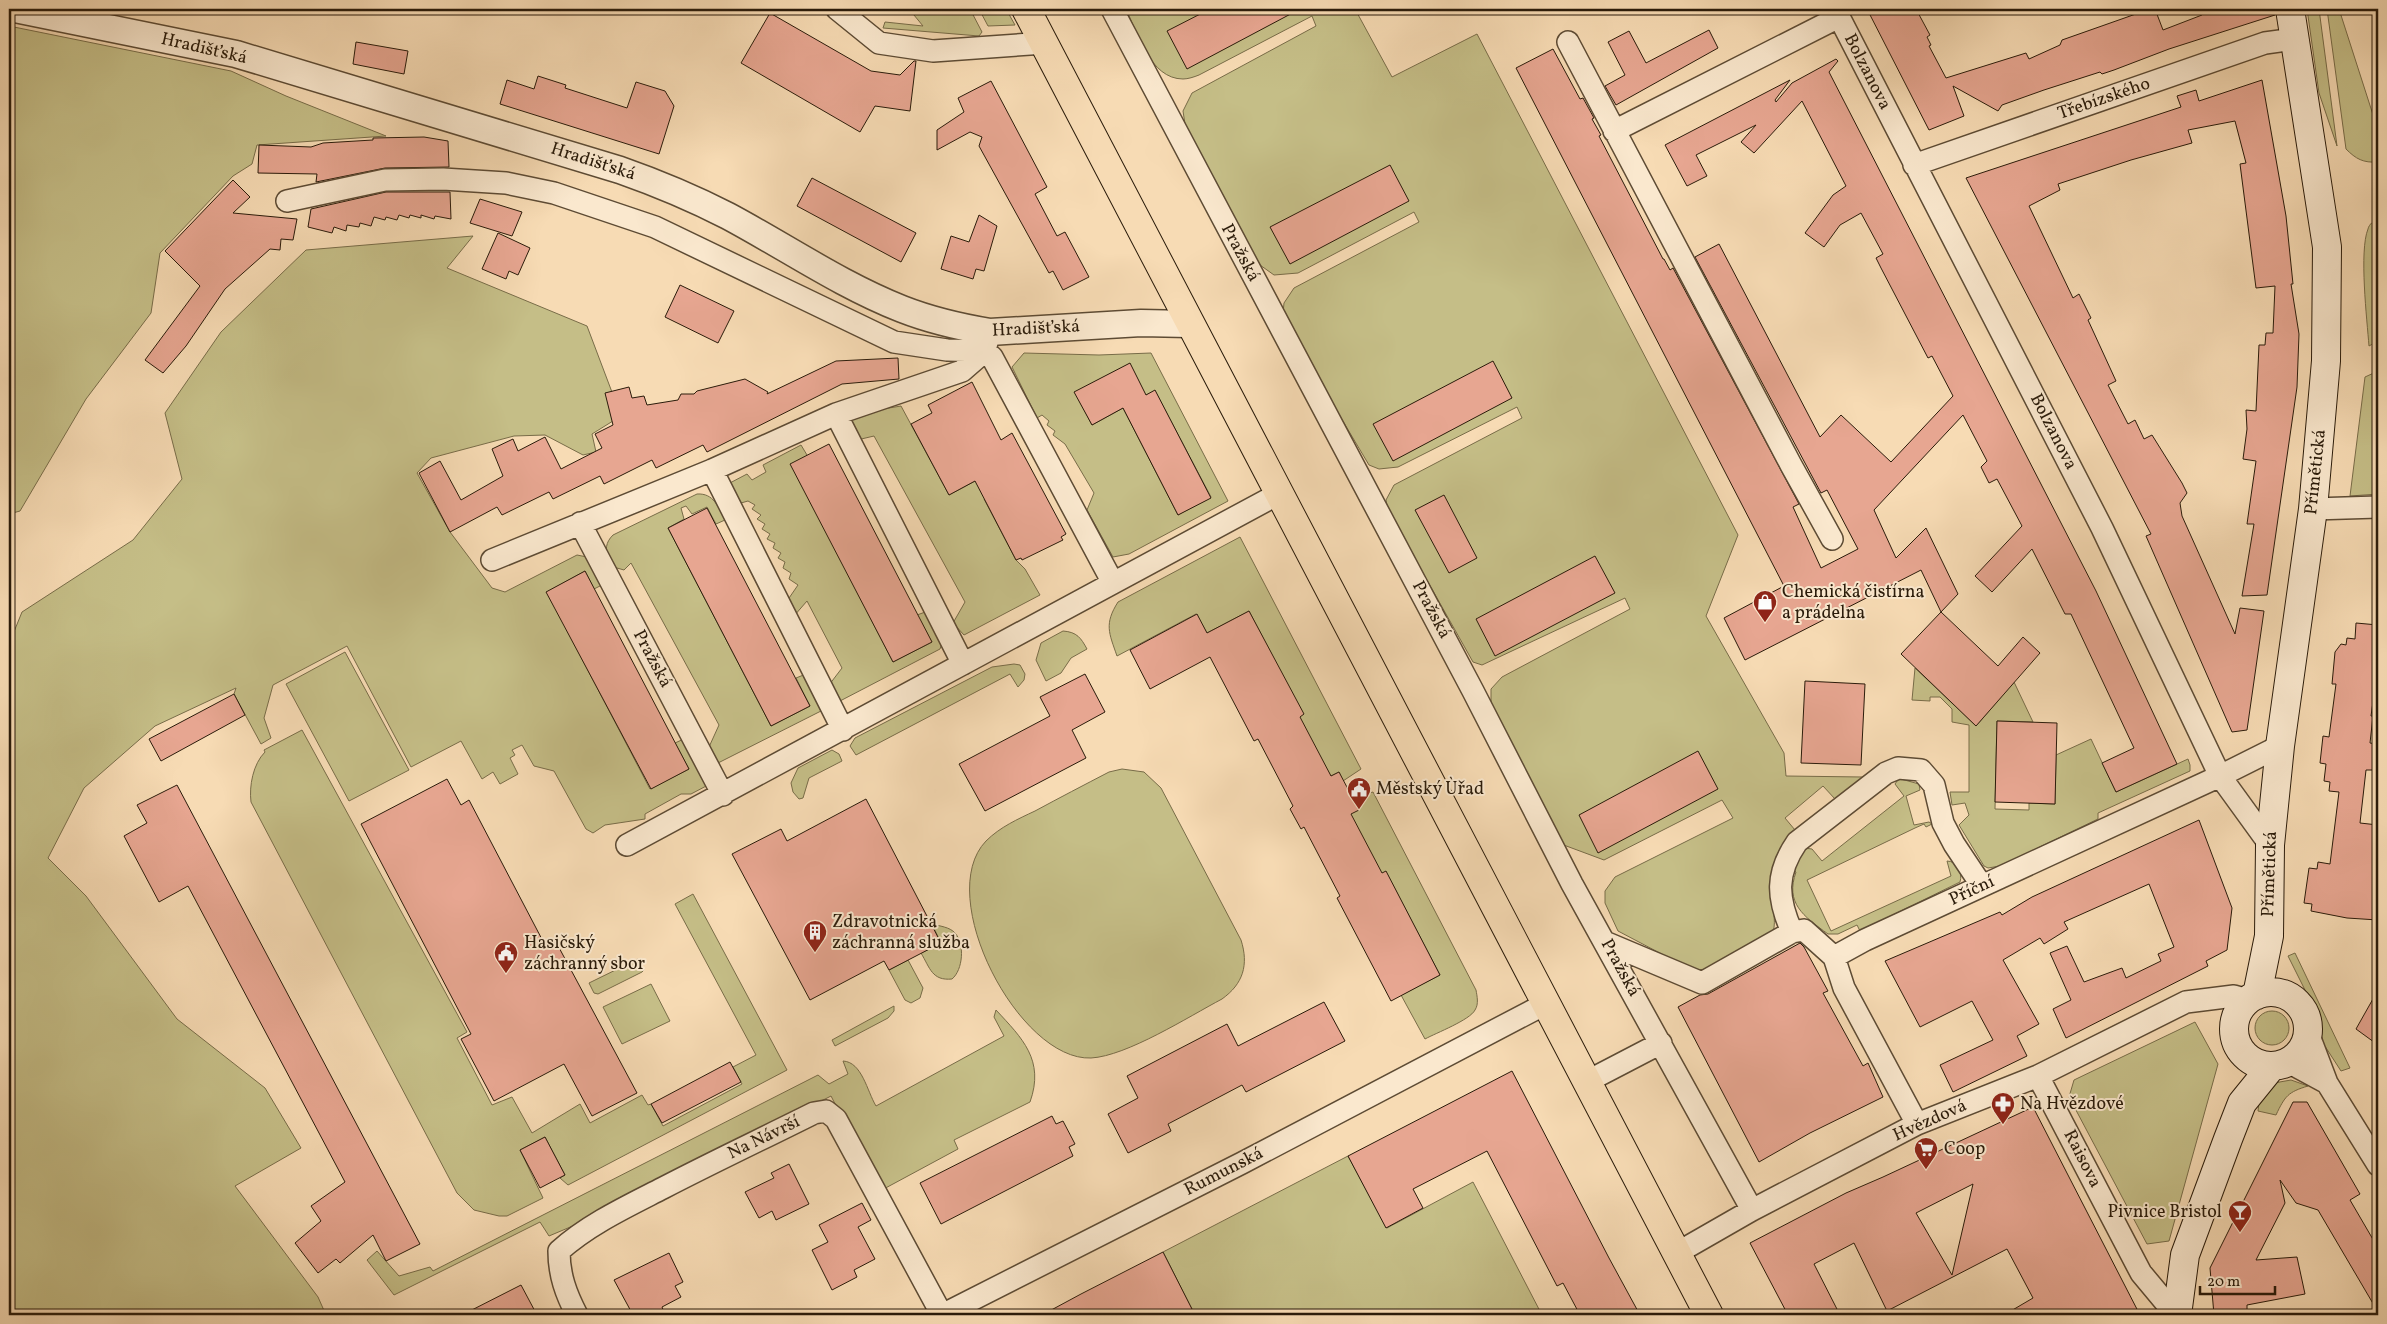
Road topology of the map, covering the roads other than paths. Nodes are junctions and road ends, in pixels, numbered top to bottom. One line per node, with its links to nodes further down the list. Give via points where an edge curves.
1 (15, 9): 14 (street, Hradišťská, via 236,54 620,170 671,188 728,216 860,290 903,309 966,328)
2 (837, 9): 9 (street, via 878,42 933,51)
3 (1026, 9): 9 (main road)
4 (1112, 9): 34 (street, Pražská, via 1572,884)
5 (2290, 9): 7 (main road, Přímětická)
6 (1837, 13): 10 (street, Bolzanova); 11 (street, Bolzanova)
7 (2295, 39): 11 (street, Třebízského, via 2264,43); 19 (main road, Přímětická, via 2328,265 2326,361)
8 (1568, 42): 10 (street)
9 (1045, 43): 13 (main road)
10 (1614, 131): 21 (street)
11 (1914, 165): 27 (street, Bolzanova, via 2102,528)
12 (287, 201): 14 (street, Hradišťská, via 385,180 443,178 497,182 554,193 655,227 894,342 947,350)
13 (1189, 324): 14 (street, Hradišťská, via 1154,323); 17 (main road)
14 (989, 347): 15 (street, via 962,371); 23 (street)
15 (836, 414): 16 (street); 24 (street)
16 (712, 470): 20 (street); 25 (street)
17 (1280, 493): 23 (street); 38 (main road)
18 (2378, 506): 19 (street)
19 (2312, 509): 26 (main road, Přímětická)
20 (580, 523): 22 (street); 28 (street, Pražská)
21 (1832, 539)
22 (492, 560)
23 (1113, 583): 24 (street)
24 (963, 664): 25 (street)
25 (843, 730): 28 (street)
26 (2280, 746): 27 (street, Příční); 30 (main road, Přímětická)
27 (2220, 776): 30 (street, Bolzanova); 31 (street, Příční)
28 (723, 795): 29 (street)
29 (627, 845)
30 (2270, 845): 33 (main road, Přímětická)
31 (1982, 886): 32 (street, via 1950,837 1934,785 1920,770 1898,768 1886,773 1797,842 1790,853 1779,896); 35 (street, Příční)
32 (1792, 932): 34 (street, via 1702,982); 35 (street, via 1804,930)
33 (2269, 936): 36 (main road, Přímětická); 37 (main road, Přímětická)
34 (1607, 943): 40 (street, Pražská)
35 (1834, 957): 47 (street, via 1844,988)
36 (2252, 998): 37 (main road, via 2276,993); 41 (main road, via 2239,1011 2235,1023); 43 (street, Hvězdová, via 2234,996 2186,1002)
37 (2294, 1000): 39 (main road, via 2308,1021)
38 (1547, 1003): 44 (main road); 52 (street, Rumunská)
39 (2308, 1034): 42 (main road, via 2298,1055); 45 (street)
40 (1661, 1043): 44 (street); 49 (street, Pražská)
41 (2239, 1046): 42 (main road, via 2252,1060); 46 (main road)
42 (2280, 1064): 45 (street); 46 (main road)
43 (2038, 1076): 47 (street, Hvězdová); 54 (street, Raisova, via 2142,1274)
44 (1588, 1081): 50 (main road)
45 (2327, 1083): 48 (street)
46 (2242, 1103): 54 (main road, via 2184,1255)
47 (1917, 1124): 49 (street, Hvězdová)
48 (2378, 1166)
49 (1752, 1210): 50 (street, Hvězdová)
50 (1677, 1253): 53 (main road)
51 (577, 1315): 52 (street, Na Návrší, via 565,1291 559,1268 559,1251 570,1241 630,1205 826,1111 836,1119)
52 (942, 1315)
53 (1709, 1315)
54 (2177, 1315)

